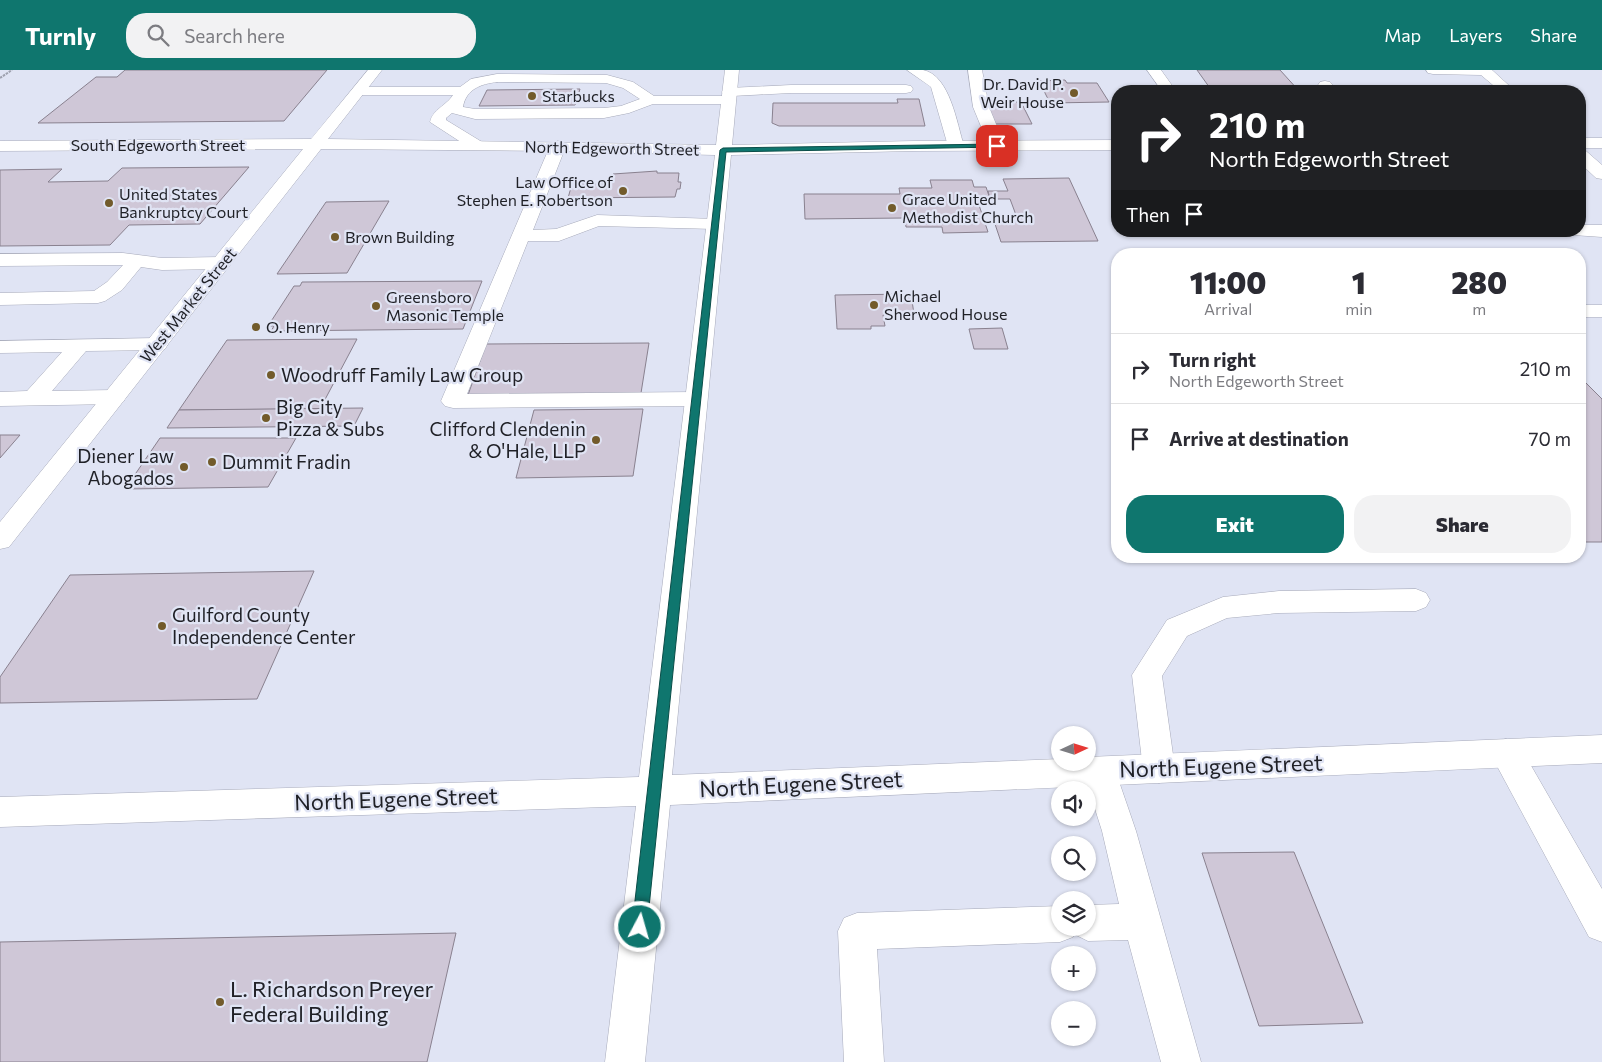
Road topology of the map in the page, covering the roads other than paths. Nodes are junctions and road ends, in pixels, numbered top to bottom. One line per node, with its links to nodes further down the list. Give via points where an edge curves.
1 (375, 70): 14 (main road, West Market Street)
2 (914, 70): 25 (main road, via 938,86)
3 (975, 70): 26 (main road, via 981,107)
4 (1154, 70): 10 (main road)
5 (1425, 70): 11 (main road)
6 (1433, 70): 7 (main road)
7 (1484, 71): 12 (main road)
8 (731, 72): 9 (main road); 15 (main road)
9 (747, 74)
10 (1165, 85)
11 (1440, 85)
12 (1501, 85)
13 (906, 89): 15 (main road, via 791,89)
14 (359, 91): 16 (main road); 20 (main road, West Market Street)
15 (729, 96): 17 (main road); 27 (main road)
16 (459, 97): 17 (main road, via 470,83 482,79 589,77 628,85); 17 (main road, via 455,109 474,114 604,113); 21 (main road, via 439,116 438,122)
17 (651, 100)
18 (1586, 143): 19 (main road)
19 (1602, 143)
20 (316, 144): 21 (main road, North Edgeworth Street); 23 (main road, South Edgeworth Street); 36 (main road, West Market Street)
21 (476, 145): 24 (main road, North Edgeworth Street)
22 (1111, 145): 26 (main road, North Edgeworth Street)
23 (0, 146)
24 (558, 146): 27 (main road, North Edgeworth Street); 33 (main road)
25 (956, 146): 26 (main road, North Edgeworth Street); 27 (main road, North Edgeworth Street)
26 (997, 146)
27 (723, 150): 30 (main road)
28 (1586, 159): 29 (main road)
29 (1602, 174)
30 (716, 224): 33 (main road, via 597,220 559,235); 46 (main road)
31 (1586, 231): 32 (main road)
32 (1602, 231)
33 (520, 236): 46 (main road, via 453,400)
34 (0, 260): 35 (main road)
35 (130, 260): 36 (main road, via 162,264); 37 (main road, via 104,294 85,298)
36 (221, 263): 40 (main road, West Market Street)
37 (0, 300)
38 (1586, 311): 39 (main road)
39 (1602, 311)
40 (157, 344): 41 (main road); 43 (main road, West Market Street)
41 (80, 346): 42 (main road); 44 (main road)
42 (0, 347)
43 (114, 397): 44 (main road); 47 (main road, West Market Street)
44 (34, 398): 45 (main road)
45 (0, 399)
46 (696, 399): 53 (main road)
47 (0, 540)
48 (1416, 600): 51 (main road, via 1280,602 1224,608 1177,628 1147,675)
49 (1602, 749): 50 (main road, North Eugene Street)
50 (1506, 753): 51 (main road, North Eugene Street); 58 (main road)
51 (1159, 769): 52 (main road, North Eugene Street)
52 (1100, 771): 53 (main road, North Eugene Street); 55 (main road)
53 (654, 791): 54 (main road, North Eugene Street); 59 (main road)
54 (0, 812)
55 (1142, 921): 56 (main road); 61 (main road)
56 (1096, 923)
57 (1051, 924): 60 (main road, via 857,931)
58 (1602, 924)
59 (625, 1062)
60 (864, 1062)
61 (1181, 1062)

